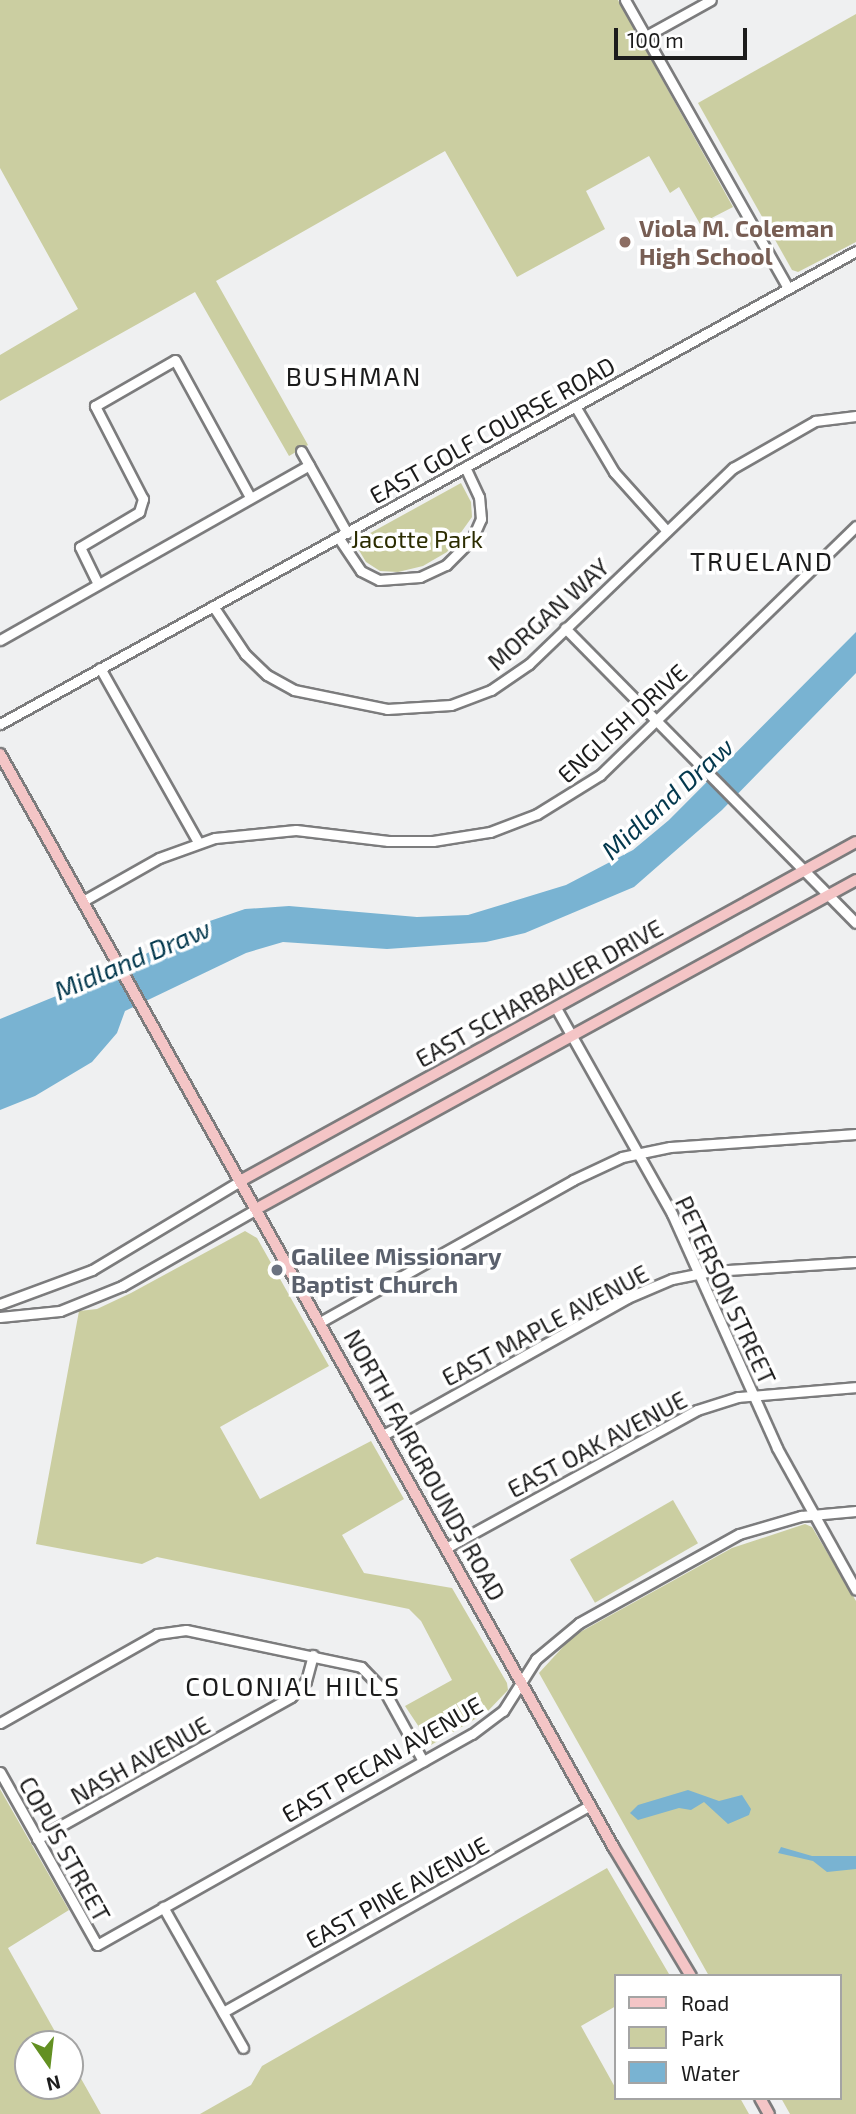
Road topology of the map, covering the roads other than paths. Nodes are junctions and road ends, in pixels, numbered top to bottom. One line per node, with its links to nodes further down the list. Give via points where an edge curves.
1 (625, 0): 3 (street)
2 (711, 0): 3 (street)
3 (646, 36): 5 (street)
4 (856, 251): 5 (street, EAST GOLF COURSE ROAD)
5 (788, 288): 6 (street, EAST GOLF COURSE ROAD)
6 (575, 406): 10 (street, EAST GOLF COURSE ROAD); 13 (street, via 614,472)
7 (856, 416): 13 (street, MORGAN WAY, via 824,417 764,449 725,474)
8 (301, 451): 9 (street)
9 (309, 465): 11 (street); 14 (street)
10 (465, 467): 14 (street, EAST GOLF COURSE ROAD); 14 (street, via 479,497 481,519 472,539 446,565 420,577 379,580 360,570)
11 (250, 497): 15 (street); 15 (street, via 175,360 95,406 144,499 139,512 80,547)
12 (856, 526): 20 (street, ENGLISH DRIVE)
13 (666, 530): 17 (street, MORGAN WAY)
14 (343, 535): 16 (street, EAST GOLF COURSE ROAD)
15 (97, 582): 18 (street, via 82,596)
16 (213, 606): 17 (street, MORGAN WAY, via 245,654 288,687 324,698 407,710 451,705 491,690 529,664); 19 (street, EAST GOLF COURSE ROAD)
17 (565, 628): 20 (street)
18 (0, 640)
19 (100, 668): 21 (street, EAST GOLF COURSE ROAD); 23 (street)
20 (657, 721): 23 (street, ENGLISH DRIVE, via 570,796 490,832 411,842 278,830); 25 (street)
21 (0, 724)
22 (0, 754): 28 (main road, NORTH FAIRGROUNDS ROAD)
23 (198, 842): 28 (street, ENGLISH DRIVE, via 159,858)
24 (856, 842): 25 (main road, EAST SCHARBAUER DRIVE)
25 (803, 870): 27 (street); 30 (main road, EAST SCHARBAUER DRIVE)
26 (856, 880): 27 (main road)
27 (828, 895): 29 (street); 31 (main road)
28 (83, 901): 34 (main road, NORTH FAIRGROUNDS ROAD)
29 (856, 923)
30 (556, 1008): 31 (street, PETERSON STREET); 34 (main road, EAST SCHARBAUER DRIVE)
31 (572, 1036): 33 (street, PETERSON STREET); 35 (main road)
32 (856, 1134): 33 (street, via 699,1144)
33 (638, 1153): 37 (street, PETERSON STREET); 40 (street, via 573,1180)
34 (242, 1180): 35 (main road, NORTH FAIRGROUNDS ROAD); 38 (street, via 92,1270)
35 (258, 1208): 39 (street, via 122,1286 60,1311); 40 (main road, NORTH FAIRGROUNDS ROAD)
36 (856, 1262): 37 (street, EAST MAPLE AVENUE)
37 (699, 1273): 42 (street, PETERSON STREET); 43 (street, EAST MAPLE AVENUE, via 627,1298)
38 (0, 1304)
39 (0, 1317)
40 (322, 1321): 43 (main road, NORTH FAIRGROUNDS ROAD)
41 (856, 1387): 42 (street, EAST OAK AVENUE)
42 (753, 1395): 45 (street, PETERSON STREET); 46 (street, EAST OAK AVENUE, via 678,1419)
43 (385, 1434): 46 (main road, NORTH FAIRGROUNDS ROAD)
44 (856, 1511): 45 (street, EAST PECAN AVENUE)
45 (813, 1515): 47 (street, PETERSON STREET); 49 (street, EAST PECAN AVENUE, via 739,1534 579,1623 536,1659)
46 (446, 1548): 49 (main road, NORTH FAIRGROUNDS ROAD)
47 (856, 1590)
48 (313, 1656): 50 (street, via 171,1630); 51 (street, via 354,1664 369,1673 387,1695); 54 (street, NASH AVENUE, via 306,1681 290,1698)
49 (523, 1683): 51 (street, EAST PECAN AVENUE, via 491,1721); 53 (main road, NORTH FAIRGROUNDS ROAD)
50 (0, 1723)
51 (424, 1761): 55 (street, EAST PECAN AVENUE)
52 (0, 1772): 54 (street, COPUS STREET)
53 (590, 1805): 57 (main road, NORTH FAIRGROUNDS ROAD); 58 (street, EAST PINE AVENUE)
54 (37, 1839): 56 (street, COPUS STREET)
55 (163, 1907): 56 (street, EAST PECAN AVENUE); 58 (street)
56 (97, 1945)
57 (690, 1974)
58 (223, 2012): 59 (street)
59 (243, 2048)

